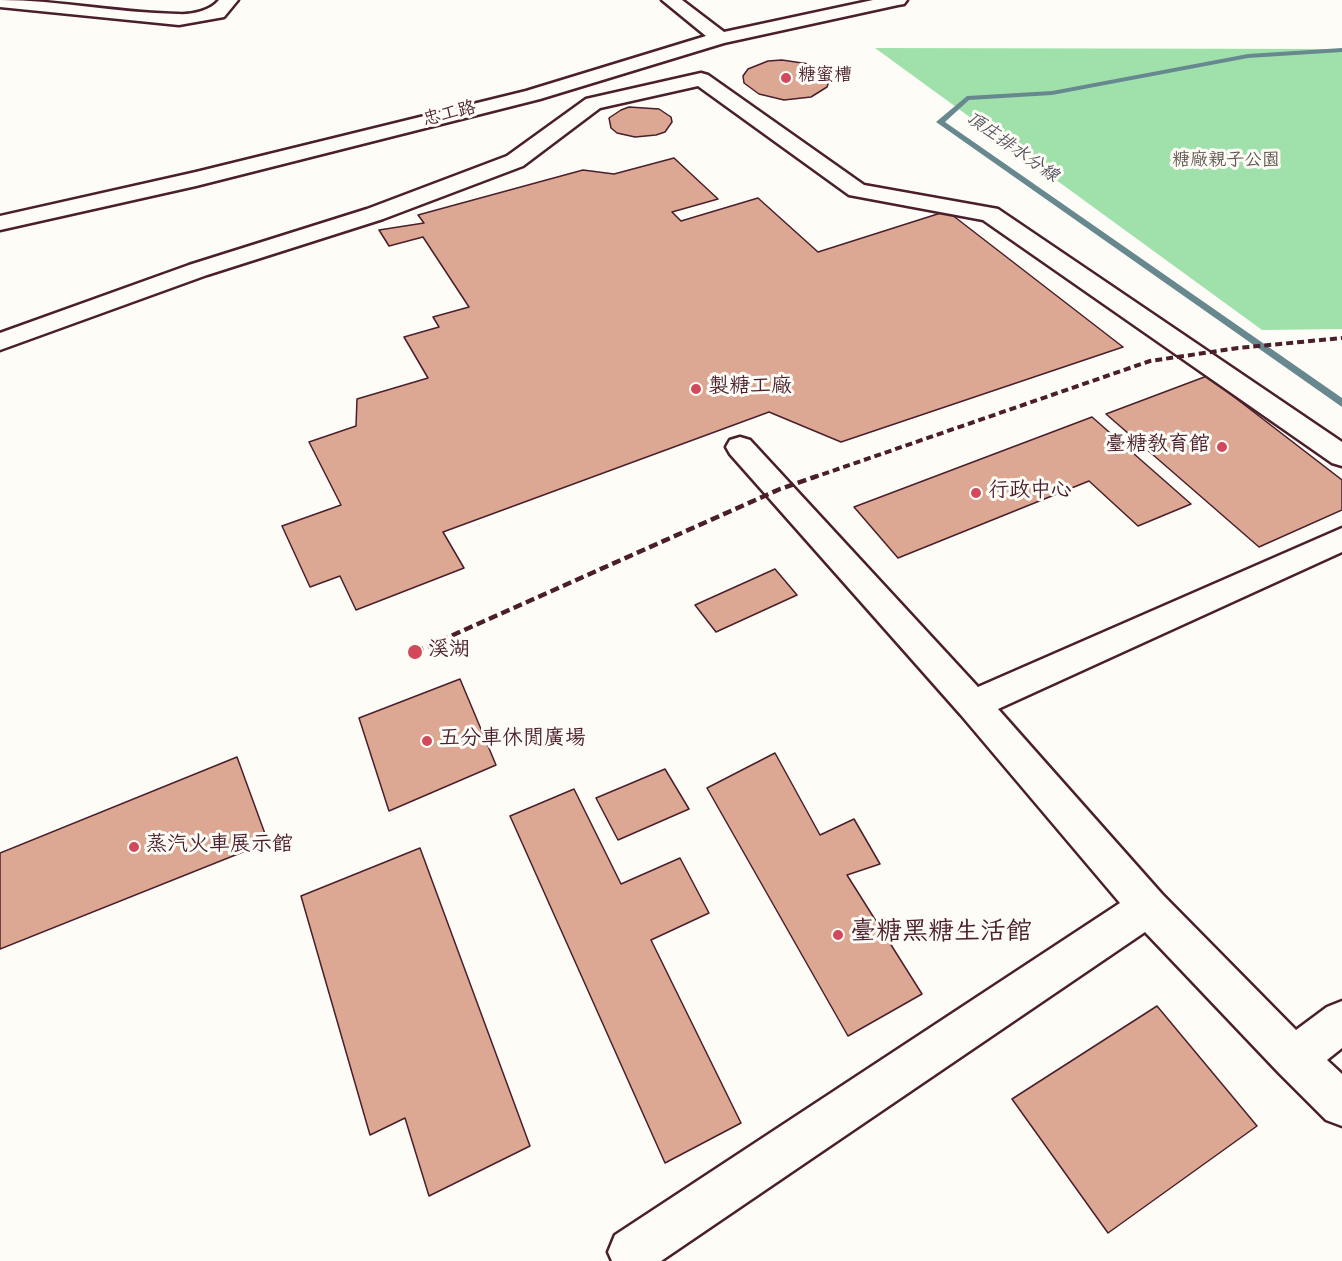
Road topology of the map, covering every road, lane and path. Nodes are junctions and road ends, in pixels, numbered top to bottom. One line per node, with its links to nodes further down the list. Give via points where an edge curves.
1 (229, 0): 4 (street, via 219,13 179,20)
2 (671, 0): 5 (street)
3 (894, 0): 5 (street, 忠工路)
4 (0, 2)
5 (720, 38): 6 (street, 忠工路)
6 (670, 53): 7 (street); 8 (street, 忠工路, via 533,95)
7 (701, 79): 9 (street, via 593,103 515,161 375,214 198,270); 11 (street, via 857,190 990,214)
8 (0, 223)
9 (0, 342)
10 (740, 447): 13 (street)
11 (1342, 456)
12 (1342, 539): 13 (street)
13 (973, 705): 14 (street)
14 (1148, 907): 16 (street); 18 (street)
15 (1342, 1022): 16 (street)
16 (1294, 1058): 17 (street)
17 (1342, 1104)
18 (632, 1252)

